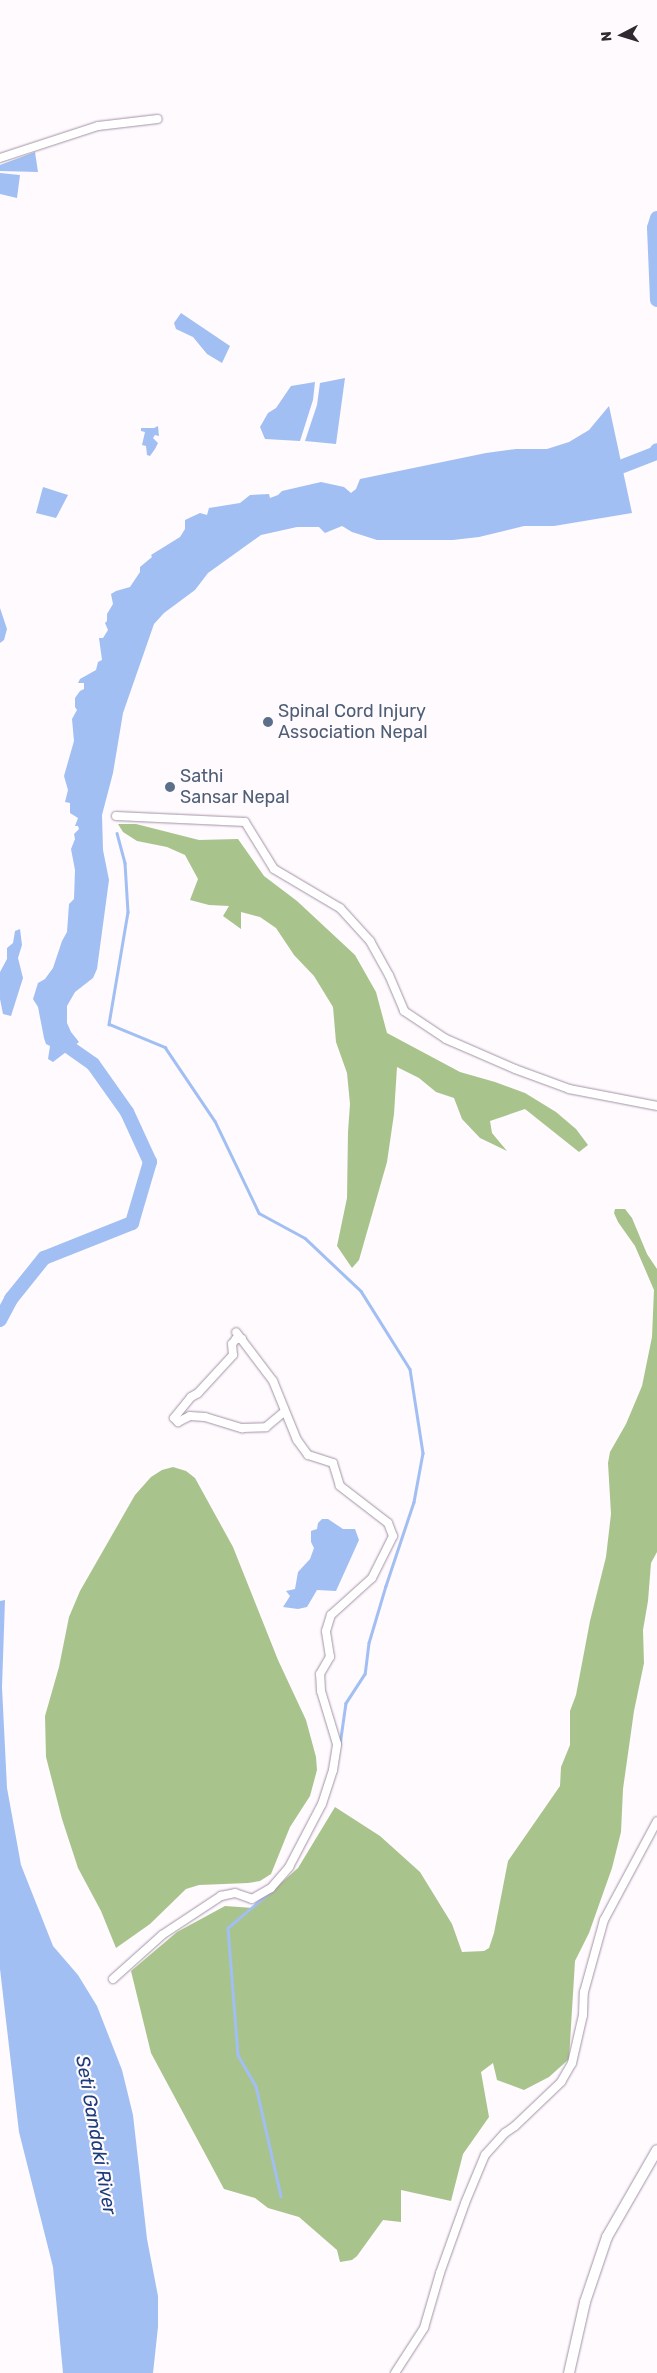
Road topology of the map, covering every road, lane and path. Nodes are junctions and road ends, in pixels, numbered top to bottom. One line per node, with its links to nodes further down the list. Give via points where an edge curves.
1 (158, 119): 2 (street, via 98,126)
2 (0, 158)
3 (116, 816): 4 (street, via 245,822 274,869 340,908 370,942 404,1011 446,1039 542,1079 569,1089)
4 (657, 1106)
5 (236, 1332): 6 (street)
6 (242, 1339): 7 (street, via 273,1381); 7 (street, via 236,1339 232,1344 233,1355 174,1418 178,1422 190,1416 205,1417 242,1428 266,1427)
7 (284, 1412): 9 (street, via 308,1455 333,1463 340,1486 388,1523 392,1536 372,1578 331,1615 326,1631 330,1657 320,1674 321,1691 337,1744 330,1778 322,1804 289,1866 272,1888 252,1899 235,1893 221,1896 162,1935)
8 (657, 1821): 11 (street, via 604,1920 584,1992 584,2015 572,2063 561,2082 485,2155 443,2265 424,2328)
9 (113, 1979)
10 (657, 2150): 12 (main road, via 607,2237 585,2302)
11 (395, 2373)
12 (569, 2373)

